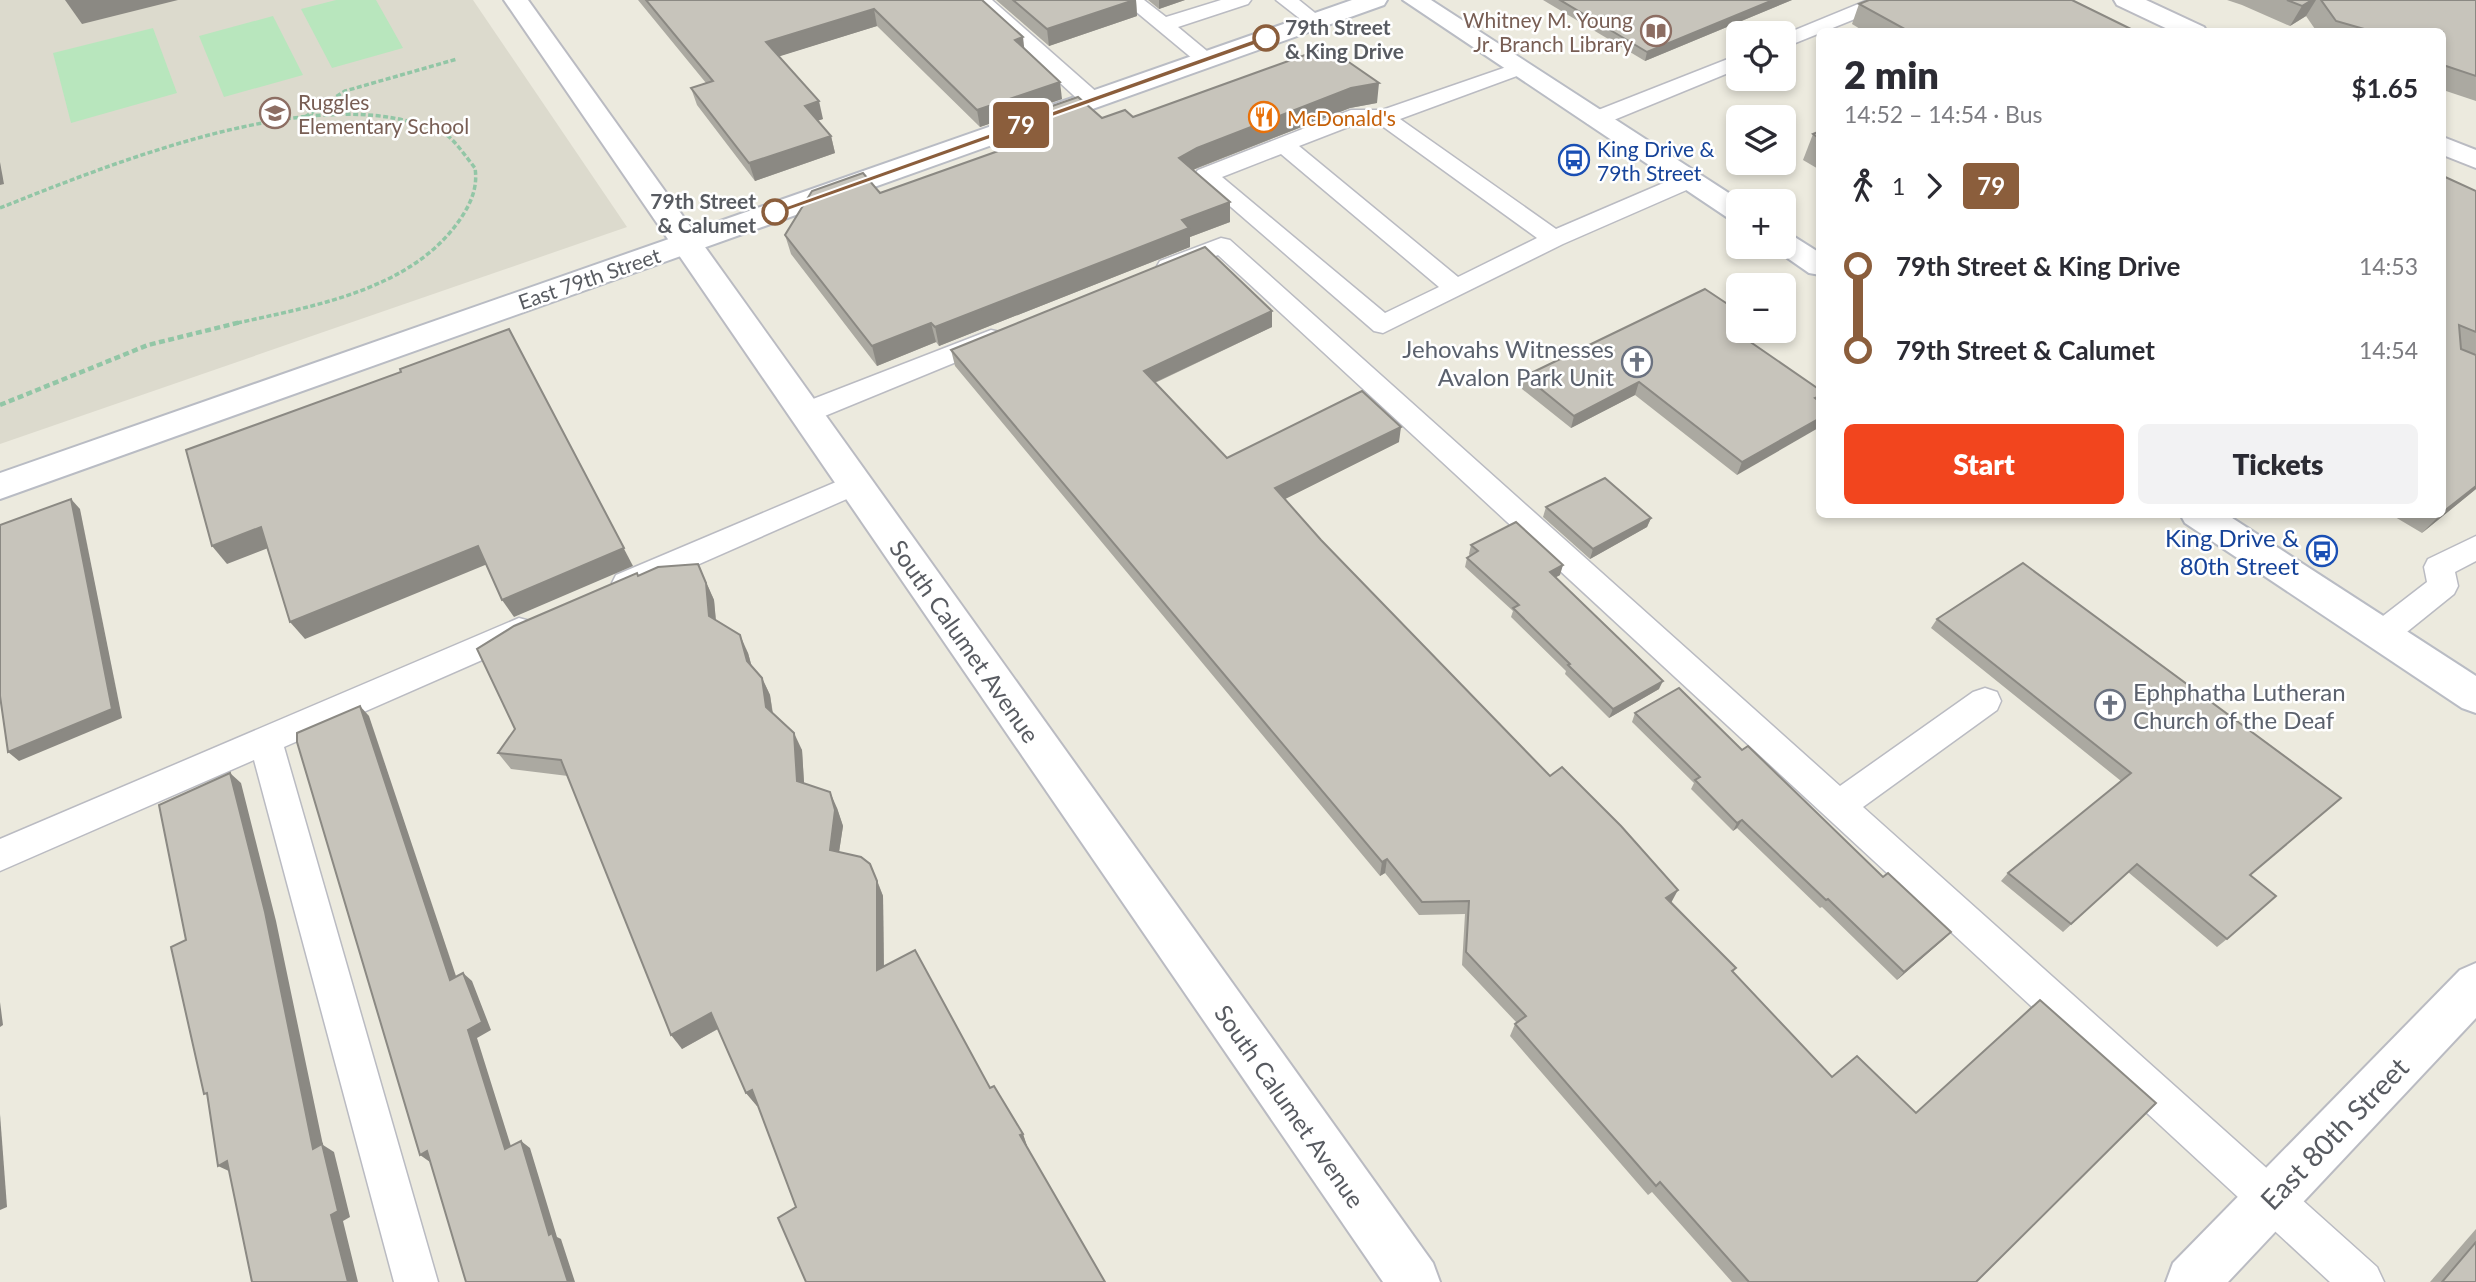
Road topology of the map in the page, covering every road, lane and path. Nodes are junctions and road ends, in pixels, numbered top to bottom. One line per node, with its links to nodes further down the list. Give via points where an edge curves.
1 (516, 0): 31 (street, South Calumet Avenue)
2 (979, 0): 20 (lane)
3 (1132, 0): 11 (lane)
4 (1241, 0): 11 (lane)
5 (1286, 0): 10 (lane)
6 (1375, 0): 10 (street, East 79th Street)
7 (1415, 0): 19 (street)
8 (1885, 0): 12 (lane)
9 (2126, 0): 13 (street)
10 (1315, 21): 17 (street, East 79th Street)
11 (1163, 25): 17 (lane)
12 (1831, 28)
13 (2186, 28)
14 (1816, 32): 15 (lane)
15 (1796, 38)
16 (457, 59): 22 (path, via 345,90)
17 (1206, 60): 20 (street, East 79th Street)
18 (1726, 66): 23 (lane)
19 (1518, 69): 21 (lane); 23 (street)
20 (1092, 100): 31 (street, East 79th Street)
21 (1384, 117): 24 (lane, via 1359,115); 30 (lane)
22 (304, 118): 29 (path, via 171,147); 37 (path, via 363,113 413,117 449,135 466,150 477,172 473,200 433,250 387,278 292,312 134,350)
23 (1595, 119): 27 (street)
24 (1283, 144): 35 (lane); 35 (lane, via 1206,175 1383,325)
25 (2446, 146): 26 (street)
26 (2476, 160)
27 (1690, 180): 28 (street); 30 (lane)
28 (1726, 204)
29 (0, 208)
30 (1554, 239): 35 (lane)
31 (686, 243): 38 (street, South Calumet Avenue); 40 (street, East 79th Street)
32 (1796, 250): 33 (street)
33 (1816, 263)
34 (1145, 276): 49 (lane, via 1221,245)
35 (1456, 288)
36 (1018, 327): 38 (lane)
37 (0, 405)
38 (806, 413): 39 (street, South Calumet Avenue)
39 (855, 484): 43 (lane); 54 (street, South Calumet Avenue)
40 (0, 486)
41 (2204, 518): 45 (street)
42 (2476, 547): 45 (lane, via 2439,567 2443,586)
43 (606, 592)
44 (543, 620): 48 (lane)
45 (2381, 635): 46 (street)
46 (2476, 697)
47 (1985, 701): 49 (lane)
48 (265, 740): 50 (lane); 53 (lane)
49 (1838, 807): 52 (lane)
50 (0, 855)
51 (2476, 985): 52 (street, East 80th Street)
52 (2271, 1199): 55 (street, East 80th Street); 56 (lane)
53 (416, 1282)
54 (1414, 1282)
55 (2192, 1282)
56 (2362, 1282)

